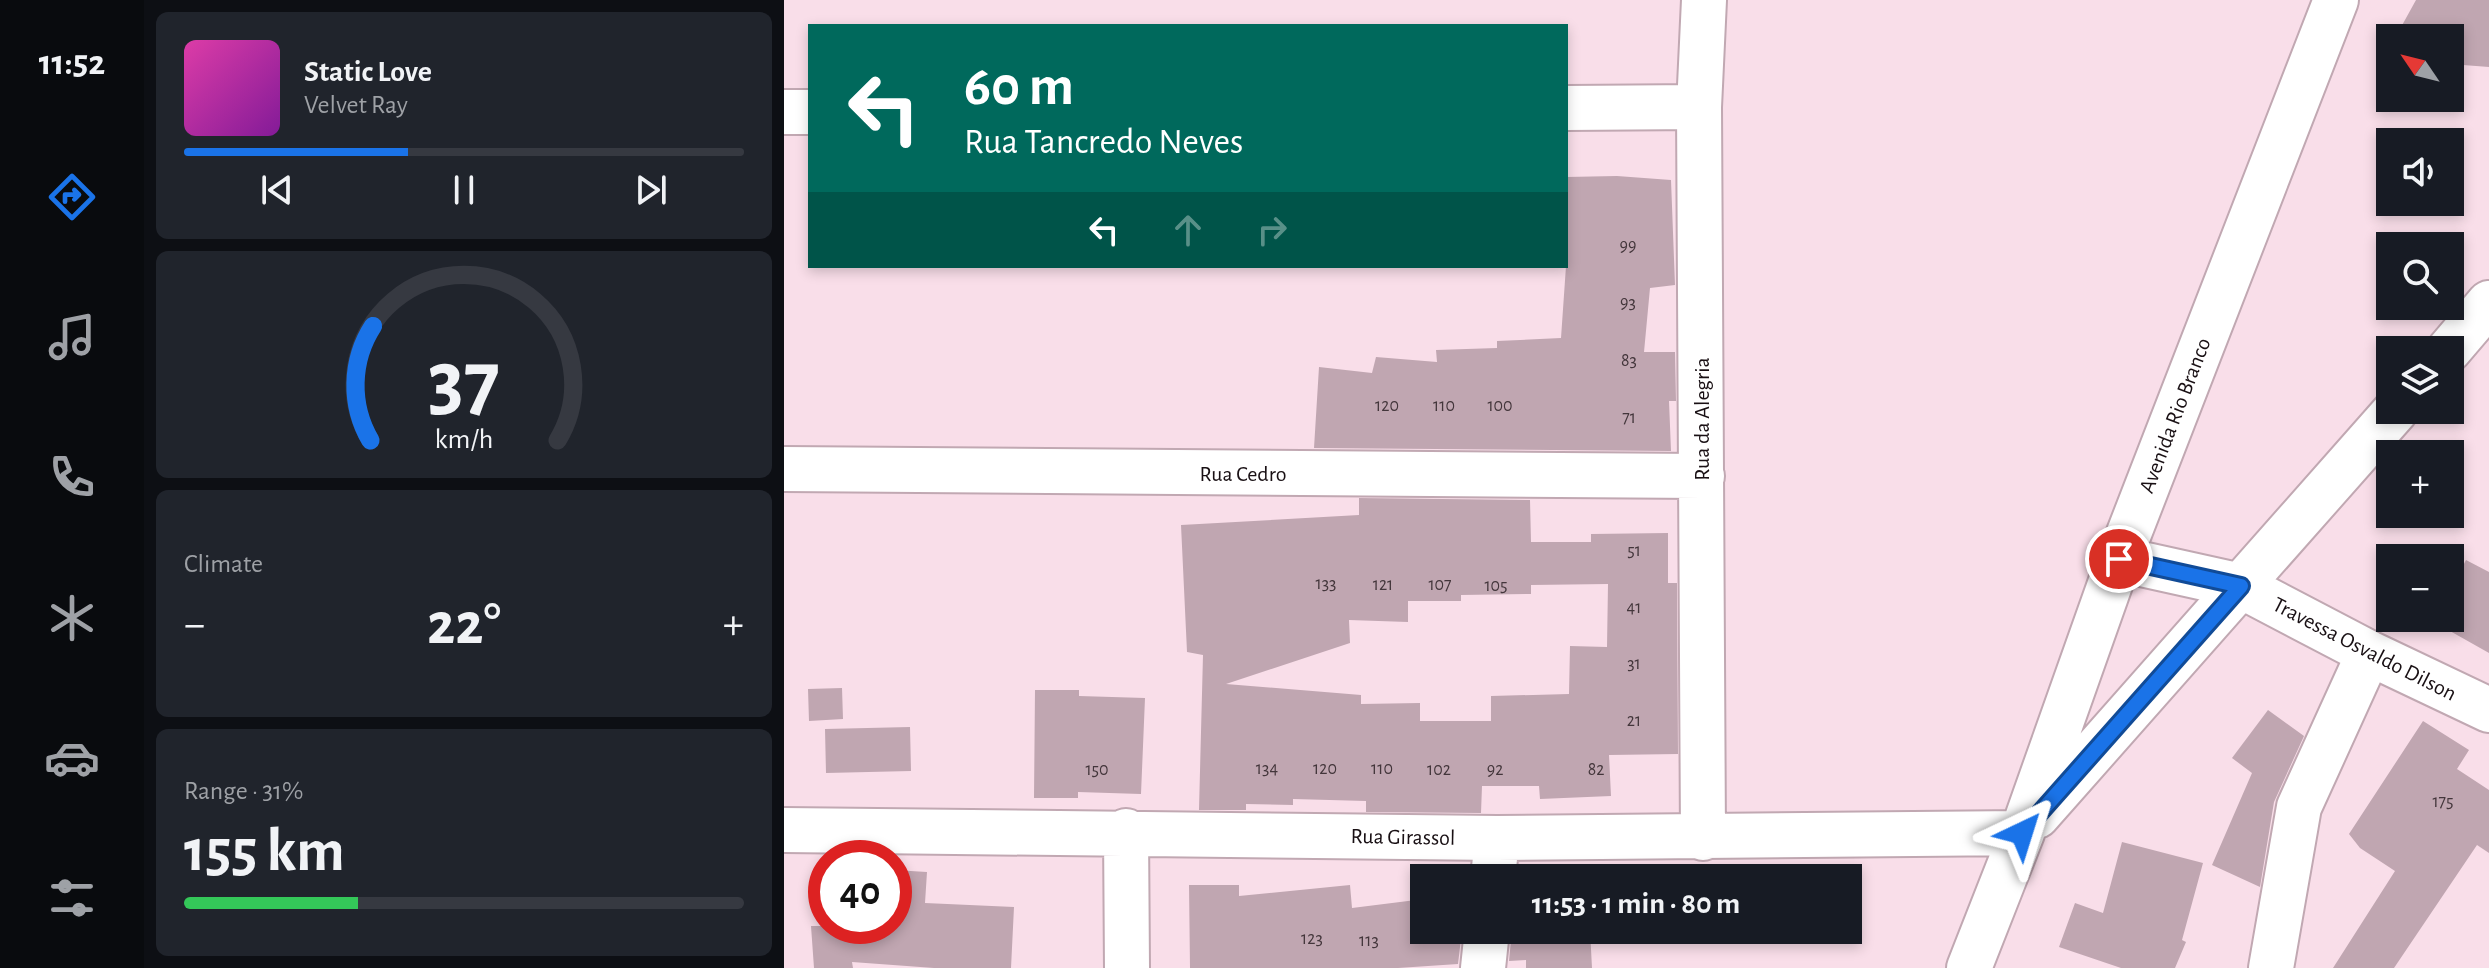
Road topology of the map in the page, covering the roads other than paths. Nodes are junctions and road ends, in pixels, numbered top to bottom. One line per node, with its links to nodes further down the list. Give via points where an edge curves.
1 (1704, 0): 3 (street, Rua da Alegria)
2 (2336, 0): 10 (street, Avenida Rio Branco)
3 (1699, 107): 4 (street); 9 (street, Rua da Alegria)
4 (1568, 108)
5 (784, 112): 6 (street)
6 (808, 112)
7 (2384, 424): 11 (street)
8 (784, 469): 9 (street, Rua Cedro)
9 (1702, 476): 17 (street, Rua da Alegria)
10 (2119, 559): 11 (street, Travessa Osvaldo Dilson); 16 (street, Avenida Rio Branco)
11 (2241, 586): 12 (street, Travessa Osvaldo Dilson); 16 (street)
12 (2369, 653): 13 (street, Travessa Osvaldo Dilson); 23 (street, via 2299,807)
13 (2489, 710)
14 (784, 830): 15 (street, Rua Girassol)
15 (1126, 831): 18 (street, Rua Girassol); 20 (street)
16 (2022, 833): 17 (street, Rua Girassol); 22 (street, Avenida Rio Branco)
17 (1703, 838): 18 (street, Rua Girassol)
18 (1495, 858)
19 (1486, 944): 21 (street)
20 (1127, 968)
21 (1483, 968)
22 (1969, 968)
23 (2271, 968)

